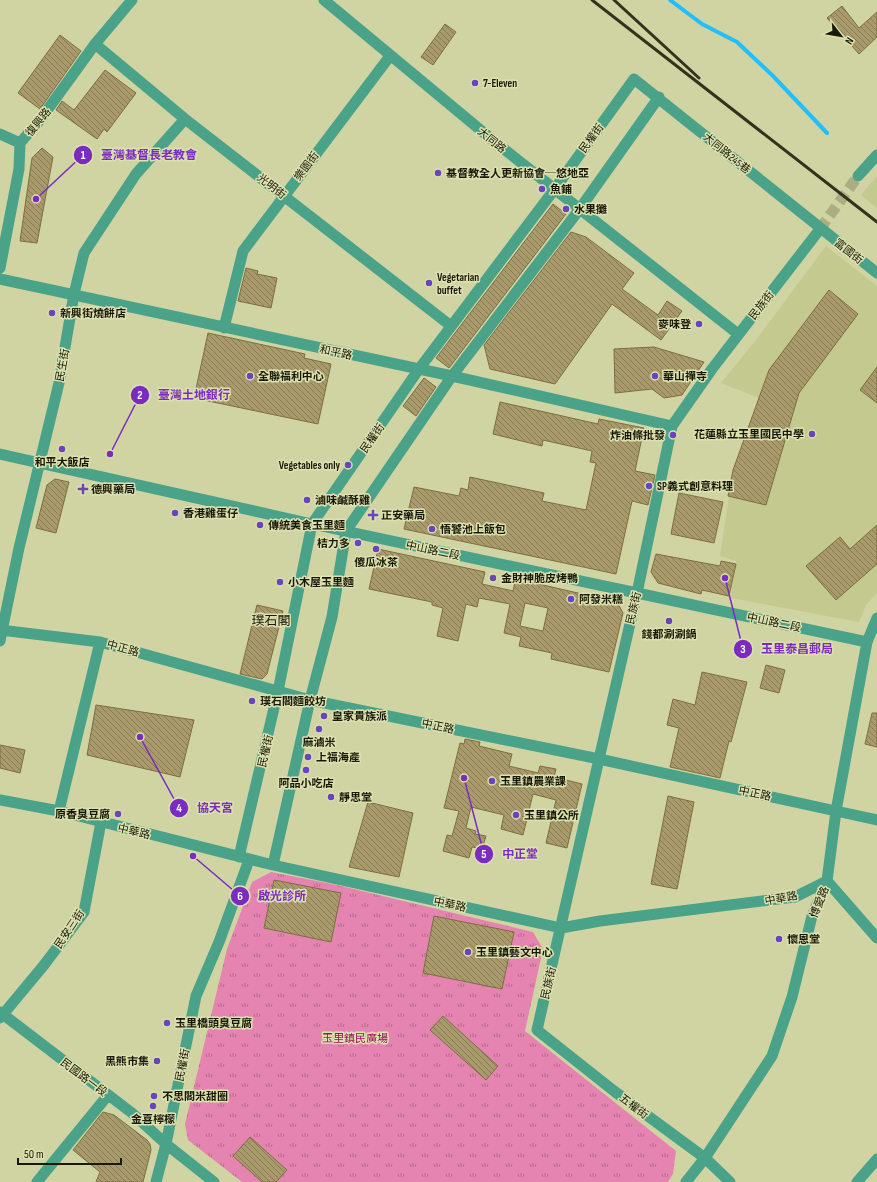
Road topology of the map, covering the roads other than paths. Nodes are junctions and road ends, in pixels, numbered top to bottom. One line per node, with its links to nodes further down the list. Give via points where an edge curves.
1 (132, 0): 3 (street, 復興路)
2 (324, 0): 4 (street, 大同路)
3 (95, 44): 7 (street, 光明街); 9 (street, 復興路, via 40,120)
4 (390, 56): 12 (street, 大同路); 13 (street, 樂園街)
5 (634, 79): 6 (street, 大同路245巷); 12 (street, 民權街)
6 (659, 98): 14 (street); 15 (street, 大同路245巷)
7 (185, 119): 13 (street, 光明街); 19 (street, 民生街, via 136,174 84,253)
8 (0, 134): 9 (street)
9 (20, 143): 16 (street, 復興路, via 19,169)
10 (877, 155): 11 (street)
11 (858, 176)
12 (554, 190): 14 (street, 大同路); 20 (street, 民權街)
13 (284, 196): 20 (street, 光明街); 21 (street, 樂園街, via 243,251)
14 (579, 210): 22 (street, 大同路); 24 (street)
15 (820, 229): 17 (street, 富國街); 22 (street, 民族街)
16 (0, 268)
17 (877, 273)
18 (0, 279): 19 (street, 和平路)
19 (74, 294): 21 (street, 和平路); 27 (street, 民生街, via 59,383)
20 (451, 326): 23 (street, 民權街)
21 (224, 328): 23 (street, 和平路)
22 (738, 334): 25 (street, 民族街)
23 (419, 369): 24 (street, 和平路); 28 (street, 民權街)
24 (452, 376): 25 (street, 和平路); 29 (street)
25 (672, 426): 30 (street, 民族街)
26 (0, 454): 27 (street, 中山路二段)
27 (40, 463): 28 (street, 中山路二段); 32 (street, 民生街)
28 (312, 524): 29 (street, 中山路二段); 35 (street, 民權街)
29 (346, 531): 30 (street, 中山路二段); 36 (street, via 332,617)
30 (637, 593): 34 (street, 中山路二段); 37 (street, 民族街)
31 (877, 618): 34 (street, 博愛路)
32 (1, 634): 33 (street, 中正路)
33 (100, 642): 35 (street, 中正路); 39 (street)
34 (868, 642): 40 (street, 博愛路)
35 (278, 692): 36 (street, 中正路); 43 (street, 民權街)
36 (310, 700): 37 (street, 中正路); 44 (street)
37 (599, 759): 40 (street, 中正路); 46 (street, 民族街)
38 (0, 800): 39 (street, 中華路)
39 (59, 811): 42 (street, 中華路)
40 (836, 811): 41 (street, 中正路); 45 (street, 博愛路)
41 (877, 820)
42 (101, 822): 43 (street, 中華路); 48 (street, 民安三街, via 84,912 44,965)
43 (244, 858): 44 (street, 中華路); 51 (street, 民權街, via 219,942 196,996)
44 (273, 865): 46 (street, 中華路)
45 (827, 881): 46 (street, 中華路, via 795,897); 47 (street); 52 (street, 博愛路, via 812,916 792,997 772,1056)
46 (561, 928): 49 (street, 民族街)
47 (877, 938)
48 (1, 1015): 50 (street, 民國路一段)
49 (537, 1030): 52 (street, 五權街)
50 (108, 1095): 51 (street, 民國路一段); 54 (street)
51 (166, 1144): 55 (street, 民權街); 56 (street, 民國路一段)
52 (705, 1158): 57 (street, 博愛路); 58 (street, 五權街)
53 (877, 1158): 59 (street)
54 (37, 1182)
55 (156, 1182)
56 (214, 1182)
57 (686, 1182)
58 (730, 1182)
59 (857, 1182)

